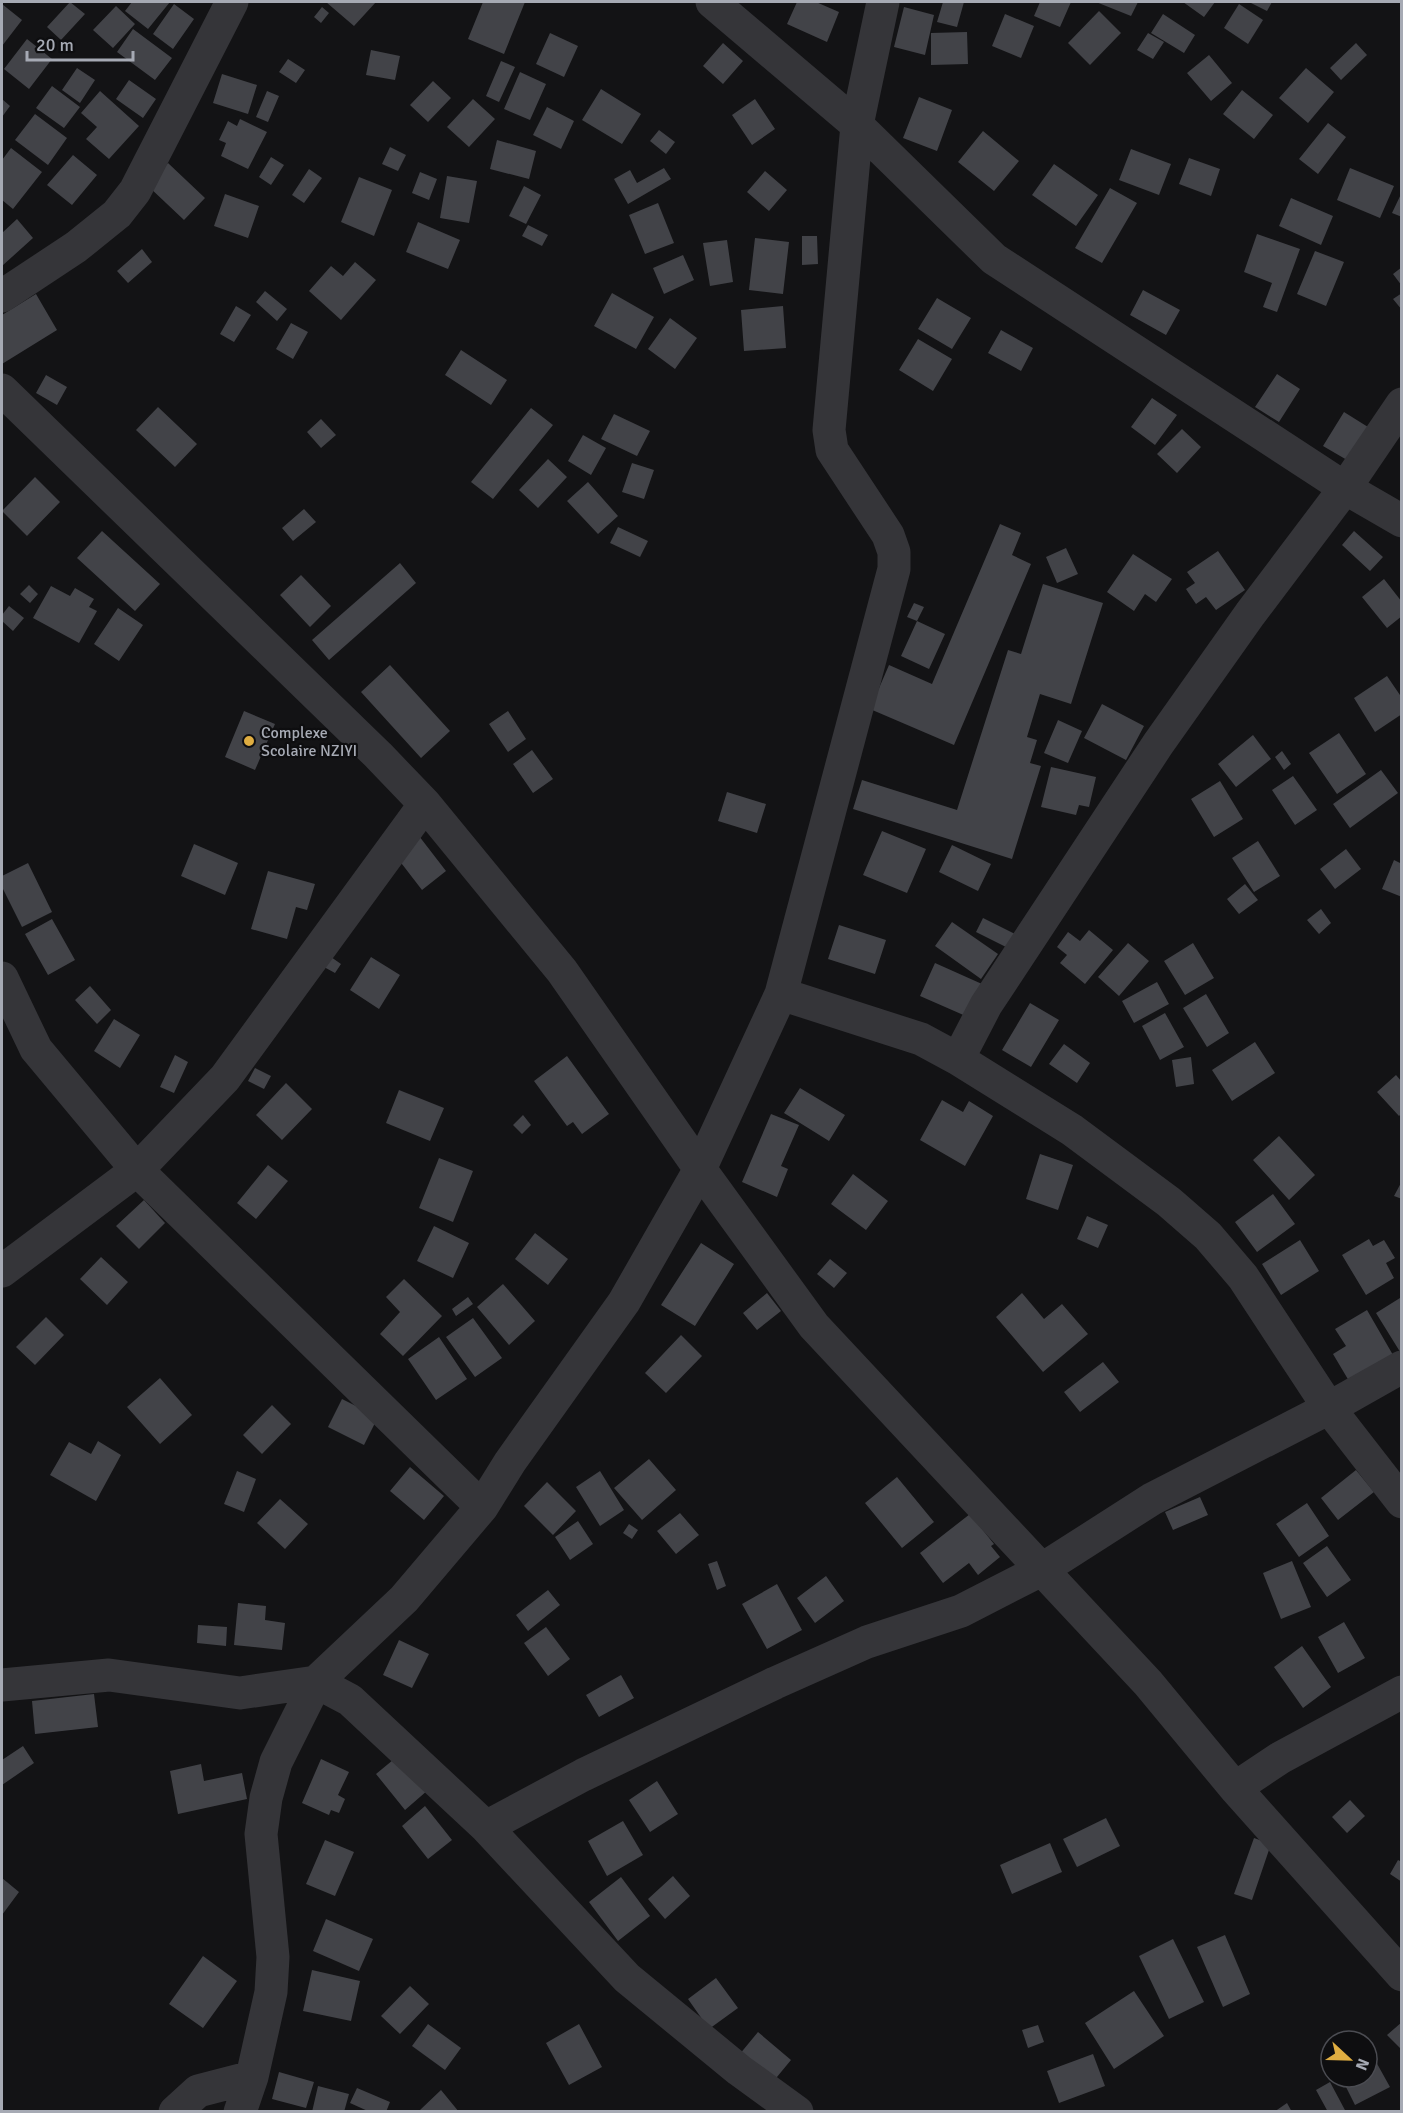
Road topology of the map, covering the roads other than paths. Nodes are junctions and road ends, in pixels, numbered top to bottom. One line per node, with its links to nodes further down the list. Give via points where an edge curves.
1 (232, 2): 5 (street, via 135,191 117,214 76,247)
2 (712, 2): 4 (street)
3 (882, 2): 4 (street)
4 (857, 125): 8 (street, via 994,259); 12 (street, via 829,430 832,450 888,535 894,569)
5 (2, 296)
6 (2, 390): 10 (street)
7 (1401, 404): 8 (street)
8 (1345, 488): 9 (street); 13 (street, via 1158,744 992,995)
9 (1401, 521)
10 (425, 804): 14 (street, via 562,971); 15 (street, via 225,1078)
11 (2, 978): 15 (street, via 36,1049)
12 (781, 994): 13 (street, via 921,1039); 14 (street)
13 (958, 1059): 18 (street, via 1072,1130 1208,1236 1243,1277)
14 (700, 1169): 20 (street, via 624,1302); 21 (street, via 814,1326)
15 (137, 1170): 16 (street); 20 (street)
16 (2, 1271)
17 (1401, 1367): 18 (street)
18 (1329, 1408): 19 (street); 21 (street, via 1152,1499)
19 (1401, 1502)
20 (482, 1507): 22 (street, via 404,1599)
21 (1041, 1570): 25 (street, via 1148,1683); 26 (street, via 961,1611 867,1642 717,1710)
22 (316, 1682): 23 (street, via 240,1693 109,1675); 26 (street, via 350,1700); 28 (street, via 276,1762 266,1798 261,1834 273,1957 271,1992)
23 (2, 1686)
24 (1401, 1692): 25 (street, via 1280,1758)
25 (1235, 1788): 27 (street)
26 (486, 1827): 31 (street, via 627,1978)
27 (1401, 1975)
28 (252, 2077): 29 (street, via 198,2091); 30 (street)
29 (175, 2112)
30 (240, 2112)
31 (797, 2112)

